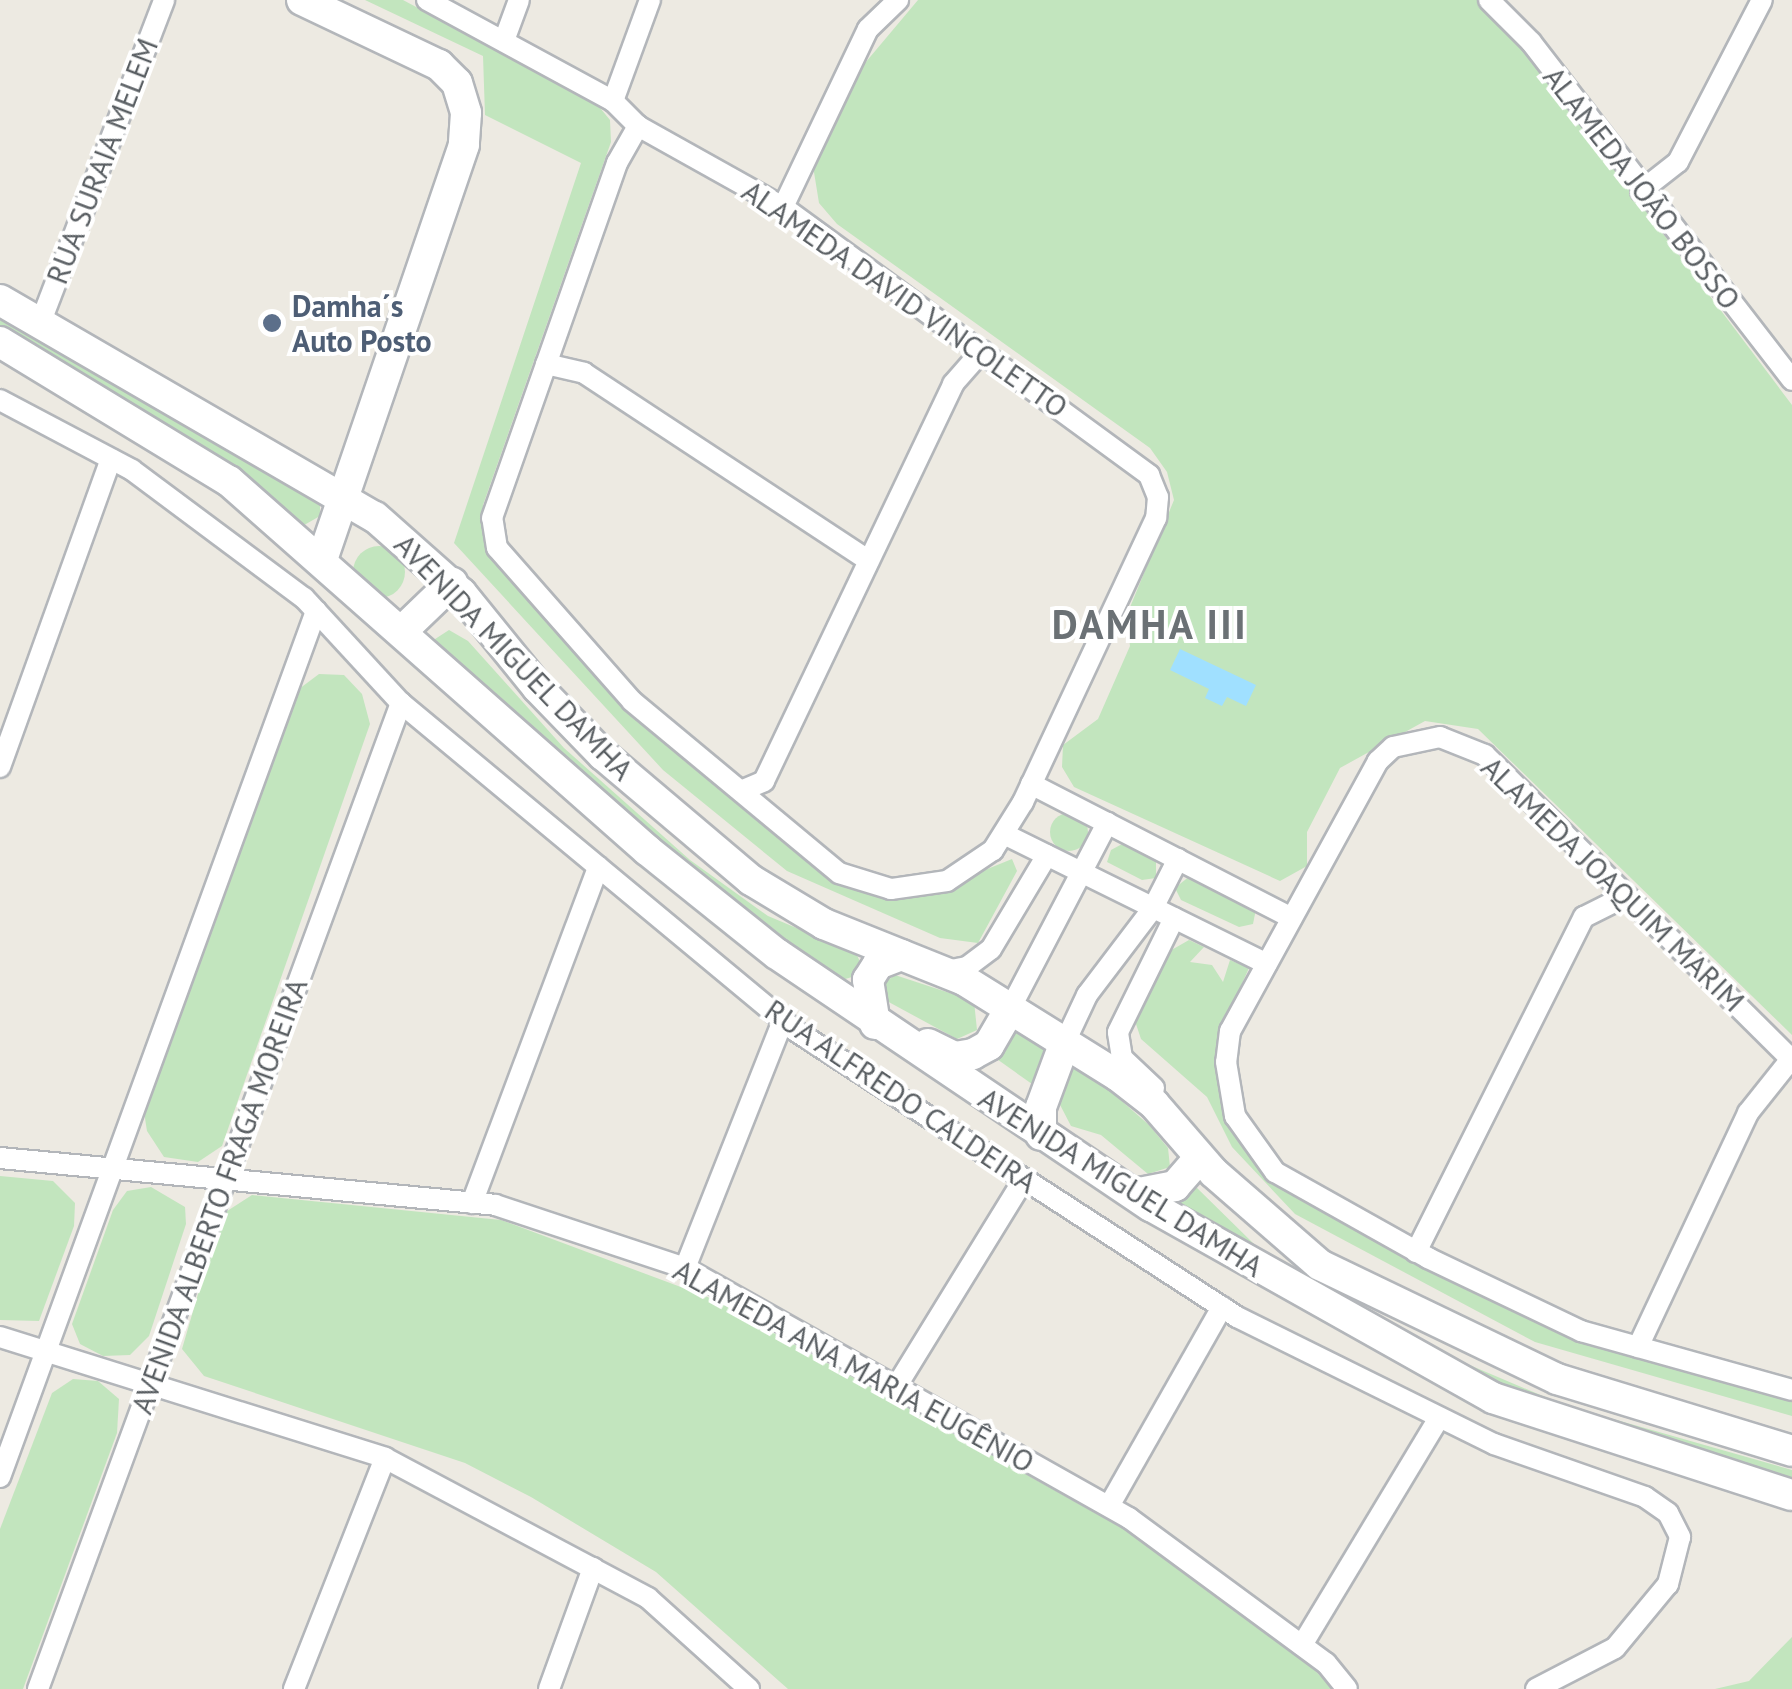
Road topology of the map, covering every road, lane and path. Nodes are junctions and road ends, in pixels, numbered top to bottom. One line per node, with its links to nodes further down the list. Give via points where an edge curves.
1 (164, 0): 15 (street, RUA SURAIA MELEM)
2 (302, 0): 22 (street, via 439,65 456,83 466,112 464,145)
3 (427, 0): 9 (street, ALAMEDA DAVID VINCOLETTO)
4 (519, 0): 9 (street)
5 (650, 0): 10 (street)
6 (898, 0): 13 (street, via 868,29)
7 (1488, 0): 12 (street, ALAMEDA JOÃO BOSSO, via 1531,42)
8 (1762, 0): 12 (street, via 1678,162)
9 (504, 38): 10 (street, ALAMEDA DAVID VINCOLETTO)
10 (614, 101): 11 (street, ALAMEDA DAVID VINCOLETTO)
11 (638, 126): 13 (street, ALAMEDA DAVID VINCOLETTO); 18 (street, via 616,163)
12 (1641, 190): 19 (street, ALAMEDA JOÃO BOSSO)
13 (783, 207): 17 (street, ALAMEDA DAVID VINCOLETTO)
14 (0, 300): 15 (street, AVENIDA MIGUEL DAMHA)
15 (41, 321): 22 (street, AVENIDA MIGUEL DAMHA)
16 (0, 342): 23 (street, AVENIDA MIGUEL DAMHA, via 168,440)
17 (982, 350): 24 (street, via 953,384); 30 (street, ALAMEDA DAVID VINCOLETTO, via 1130,457 1158,496 1148,537)
18 (546, 364): 24 (street, via 584,373); 31 (street, via 492,533 506,560 632,701)
19 (1792, 380)
20 (0, 400): 21 (street, RUA ALFREDO CALDEIRA)
21 (112, 459): 26 (street, RUA ALFREDO CALDEIRA); 29 (street)
22 (342, 497): 23 (street); 25 (street, AVENIDA MIGUEL DAMHA, via 376,517)
23 (323, 558): 27 (street, AVENIDA MIGUEL DAMHA)
24 (869, 560): 31 (street, via 764,781)
25 (452, 584): 27 (street); 42 (street, AVENIDA MIGUEL DAMHA, via 567,719 752,880 824,924)
26 (316, 611): 28 (street, RUA ALFREDO CALDEIRA); 53 (street)
27 (401, 632): 47 (street, AVENIDA MIGUEL DAMHA, via 647,850)
28 (401, 703): 36 (street, RUA ALFREDO CALDEIRA); 55 (street, AVENIDA ALBERTO FRAGA MOREIRA)
29 (0, 767)
30 (1031, 784): 32 (street); 33 (street)
31 (741, 791): 33 (street, via 838,873 891,889 947,881)
32 (1107, 823): 35 (street); 37 (street)
33 (998, 842): 34 (street)
34 (1047, 854): 37 (street); 44 (street, via 984,957)
35 (1178, 860): 39 (street); 41 (street)
36 (598, 866): 46 (street, RUA ALFREDO CALDEIRA); 57 (street)
37 (1082, 872): 39 (street); 45 (street)
38 (1626, 896): 41 (street, ALAMEDA JOAQUIM MARIM, via 1484,755 1461,742 1418,738 1378,761); 49 (street, ALAMEDA JOAQUIM MARIM); 58 (street, via 1584,918)
39 (1154, 908): 40 (street); 48 (street, via 1087,995)
40 (1174, 918): 43 (street); 52 (street, via 1125,1013 1119,1046 1122,1058 1187,1120)
41 (1292, 918): 43 (street)
42 (901, 955): 44 (street, AVENIDA MIGUEL DAMHA); 47 (street, via 878,964 868,980)
43 (1266, 964): 58 (street, via 1230,1031 1227,1086 1236,1116 1275,1172)
44 (944, 972): 45 (street, AVENIDA MIGUEL DAMHA)
45 (1011, 1007): 47 (street, via 989,1044 964,1057); 48 (street, AVENIDA MIGUEL DAMHA)
46 (783, 1020): 54 (street, RUA ALFREDO CALDEIRA); 59 (street)
47 (877, 1025): 50 (street, AVENIDA MIGUEL DAMHA)
48 (1065, 1042): 50 (street, via 1041,1106); 52 (street, AVENIDA MIGUEL DAMHA, via 1154,1104)
49 (1791, 1060): 62 (street, via 1748,1113)
50 (1042, 1135): 56 (street, AVENIDA MIGUEL DAMHA)
51 (0, 1158): 53 (street, ALAMEDA ANA MARIA EUGÊNIO)
52 (1199, 1158): 56 (street, via 1175,1186); 68 (street, AVENIDA MIGUEL DAMHA, via 1320,1264 1556,1378)
53 (112, 1169): 55 (street, ALAMEDA ANA MARIA EUGÊNIO); 63 (street)
54 (1024, 1179): 60 (street, RUA ALFREDO CALDEIRA); 65 (street)
55 (226, 1180): 57 (street, ALAMEDA ANA MARIA EUGÊNIO); 64 (street, AVENIDA ALBERTO FRAGA MOREIRA)
56 (1134, 1194): 71 (street, AVENIDA MIGUEL DAMHA, via 1460,1383 1541,1416)
57 (472, 1203): 59 (street, ALAMEDA ANA MARIA EUGÊNIO)
58 (1416, 1252): 62 (street, via 1581,1331)
59 (685, 1268): 65 (street, ALAMEDA ANA MARIA EUGÊNIO)
60 (1222, 1307): 67 (street, RUA ALFREDO CALDEIRA); 72 (street)
61 (0, 1336): 63 (street)
62 (1638, 1348): 66 (street)
63 (46, 1351): 64 (street); 70 (street)
64 (150, 1384): 69 (street); 75 (street, AVENIDA ALBERTO FRAGA MOREIRA)
65 (896, 1387): 72 (street, ALAMEDA ANA MARIA EUGÊNIO)
66 (1792, 1390)
67 (1439, 1418): 74 (street); 80 (street, RUA ALFREDO CALDEIRA, via 1646,1498 1668,1513 1680,1537 1668,1584 1615,1648)
68 (1792, 1451)
69 (385, 1458): 73 (street); 76 (street)
70 (0, 1476)
71 (1792, 1494)
72 (1109, 1506): 74 (street, ALAMEDA ANA MARIA EUGÊNIO)
73 (593, 1568): 77 (street); 78 (street, via 648,1598)
74 (1302, 1645): 79 (street, ALAMEDA ANA MARIA EUGÊNIO)
75 (38, 1689)
76 (294, 1689)
77 (550, 1689)
78 (749, 1689)
79 (1346, 1689)
80 (1536, 1689)

